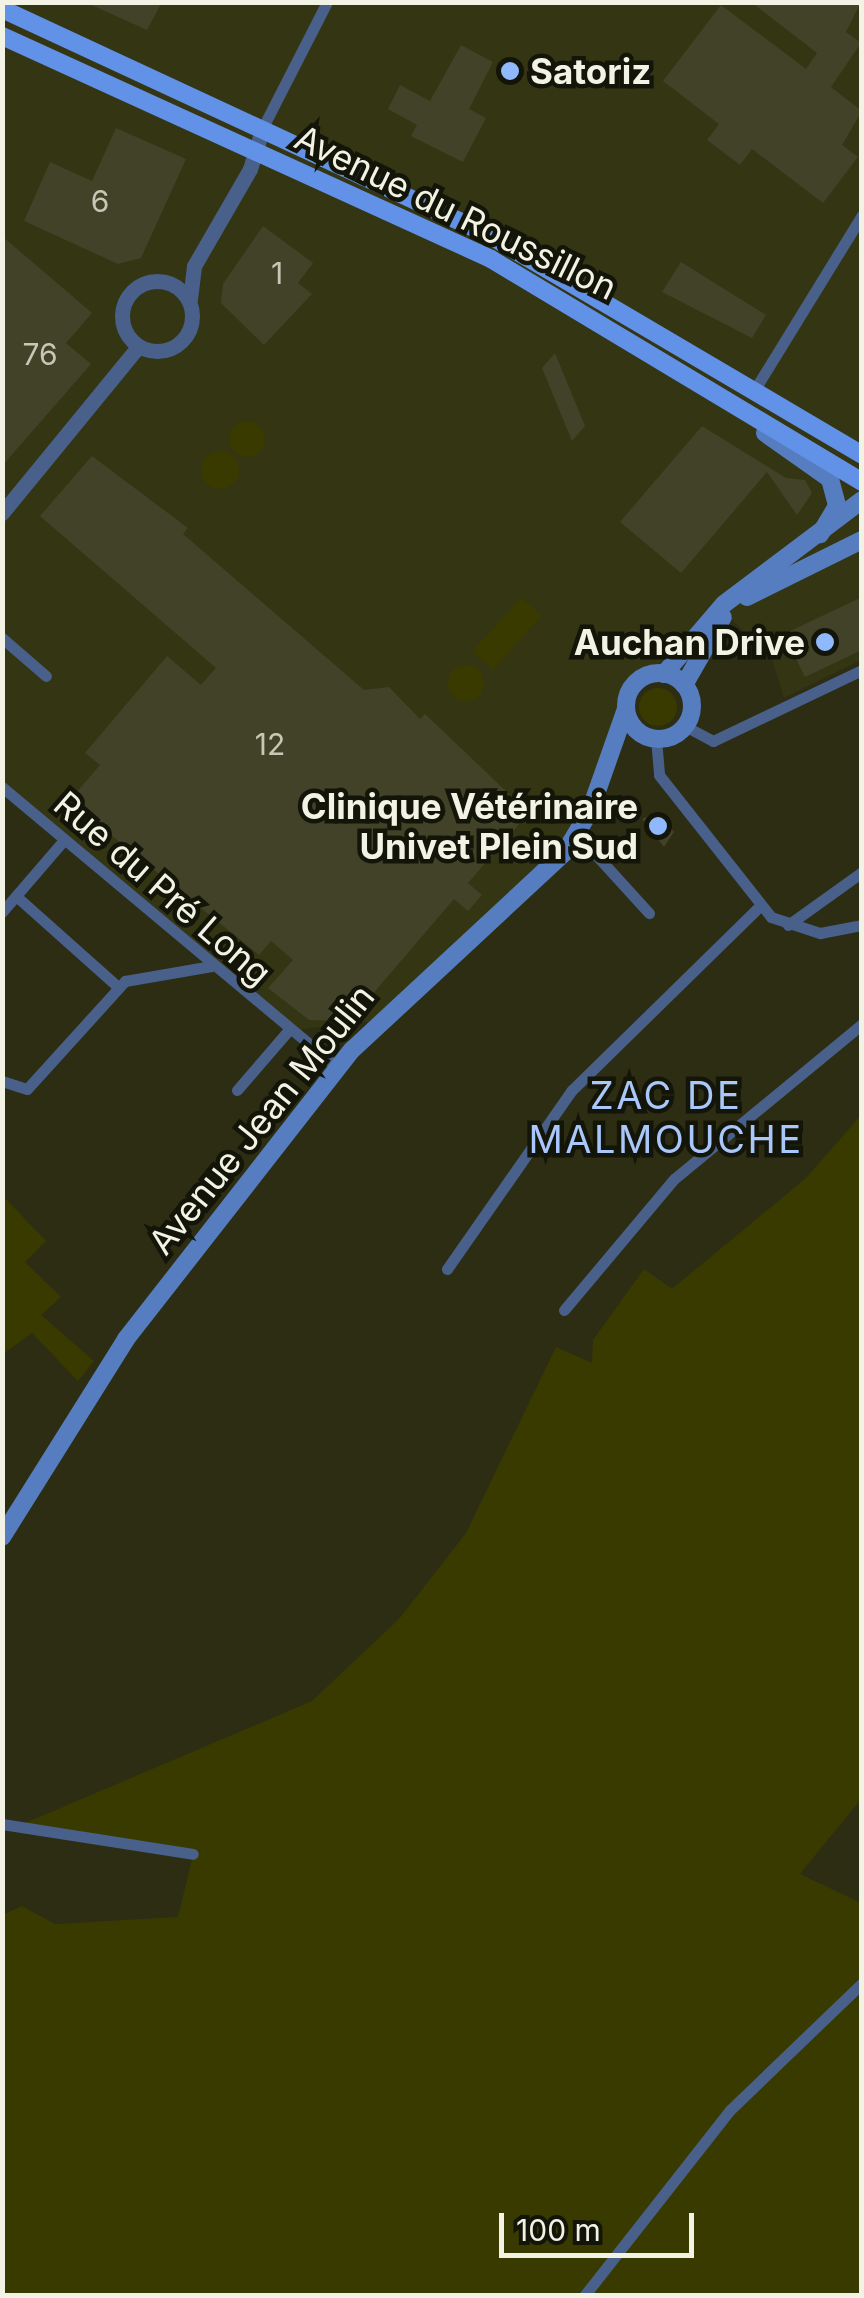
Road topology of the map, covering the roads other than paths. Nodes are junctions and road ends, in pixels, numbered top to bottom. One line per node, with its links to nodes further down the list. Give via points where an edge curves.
1 (327, 2): 4 (street)
2 (2, 9): 4 (main road, Avenue du Roussillon)
3 (2, 36): 5 (main road, Avenue du Roussillon)
4 (263, 127): 5 (street); 12 (main road, Avenue du Roussillon, via 612,302)
5 (258, 151): 7 (street); 10 (main road, Avenue du Roussillon)
6 (862, 215): 12 (street)
7 (194, 266): 8 (street); 9 (street)
8 (171, 281): 9 (street); 11 (street, via 145,283 128,302 122,324)
9 (190, 299): 11 (street, via 180,340 166,351)
10 (606, 322): 14 (main road); 14 (main road, Avenue du Roussillon)
11 (138, 348): 17 (street)
12 (755, 389): 13 (main road, Avenue du Roussillon)
13 (862, 455)
14 (813, 457): 15 (main road, Avenue du Roussillon); 18 (main road, via 837,499)
15 (862, 482)
16 (862, 500): 18 (main road)
17 (2, 513)
18 (820, 534): 22 (main road, via 724,604)
19 (858, 545): 24 (main road, via 737,603)
20 (2, 638): 23 (street)
21 (862, 670): 26 (street, via 713,741)
22 (664, 674): 24 (main road); 25 (main road, via 637,682)
23 (46, 676)
24 (684, 685): 26 (main road, via 692,706)
25 (626, 709): 27 (main road); 28 (main road, Avenue Jean Moulin)
26 (685, 726): 27 (main road)
27 (650, 737): 28 (main road, Avenue Jean Moulin); 34 (street, via 658,775)
28 (604, 775): 30 (main road, Avenue Jean Moulin)
29 (2, 787): 31 (street, Rue du Pré Long)
30 (578, 834): 36 (street); 43 (main road, Avenue Jean Moulin)
31 (64, 840): 33 (street); 39 (street, Rue du Pré Long)
32 (862, 872): 37 (street)
33 (16, 896): 35 (street); 40 (street)
34 (761, 905): 37 (street); 46 (street, via 572,1090)
35 (2, 912)
36 (649, 913)
37 (788, 925): 38 (street, via 820,933)
38 (862, 925)
39 (212, 966): 40 (street); 42 (street, Rue du Pré Long)
40 (117, 986): 44 (street, via 28,1088)
41 (862, 1024): 47 (street, via 661,1191)
42 (288, 1031): 43 (street, Rue du Pré Long); 45 (street, Rue du Pré Long)
43 (338, 1068): 48 (main road, Avenue Jean Moulin, via 126,1339)
44 (2, 1081)
45 (237, 1090)
46 (447, 1269)
47 (564, 1310)
48 (2, 1537)
49 (2, 1824): 50 (street)
50 (193, 1854)
51 (862, 1984): 52 (street, via 730,2110)
52 (584, 2296)

